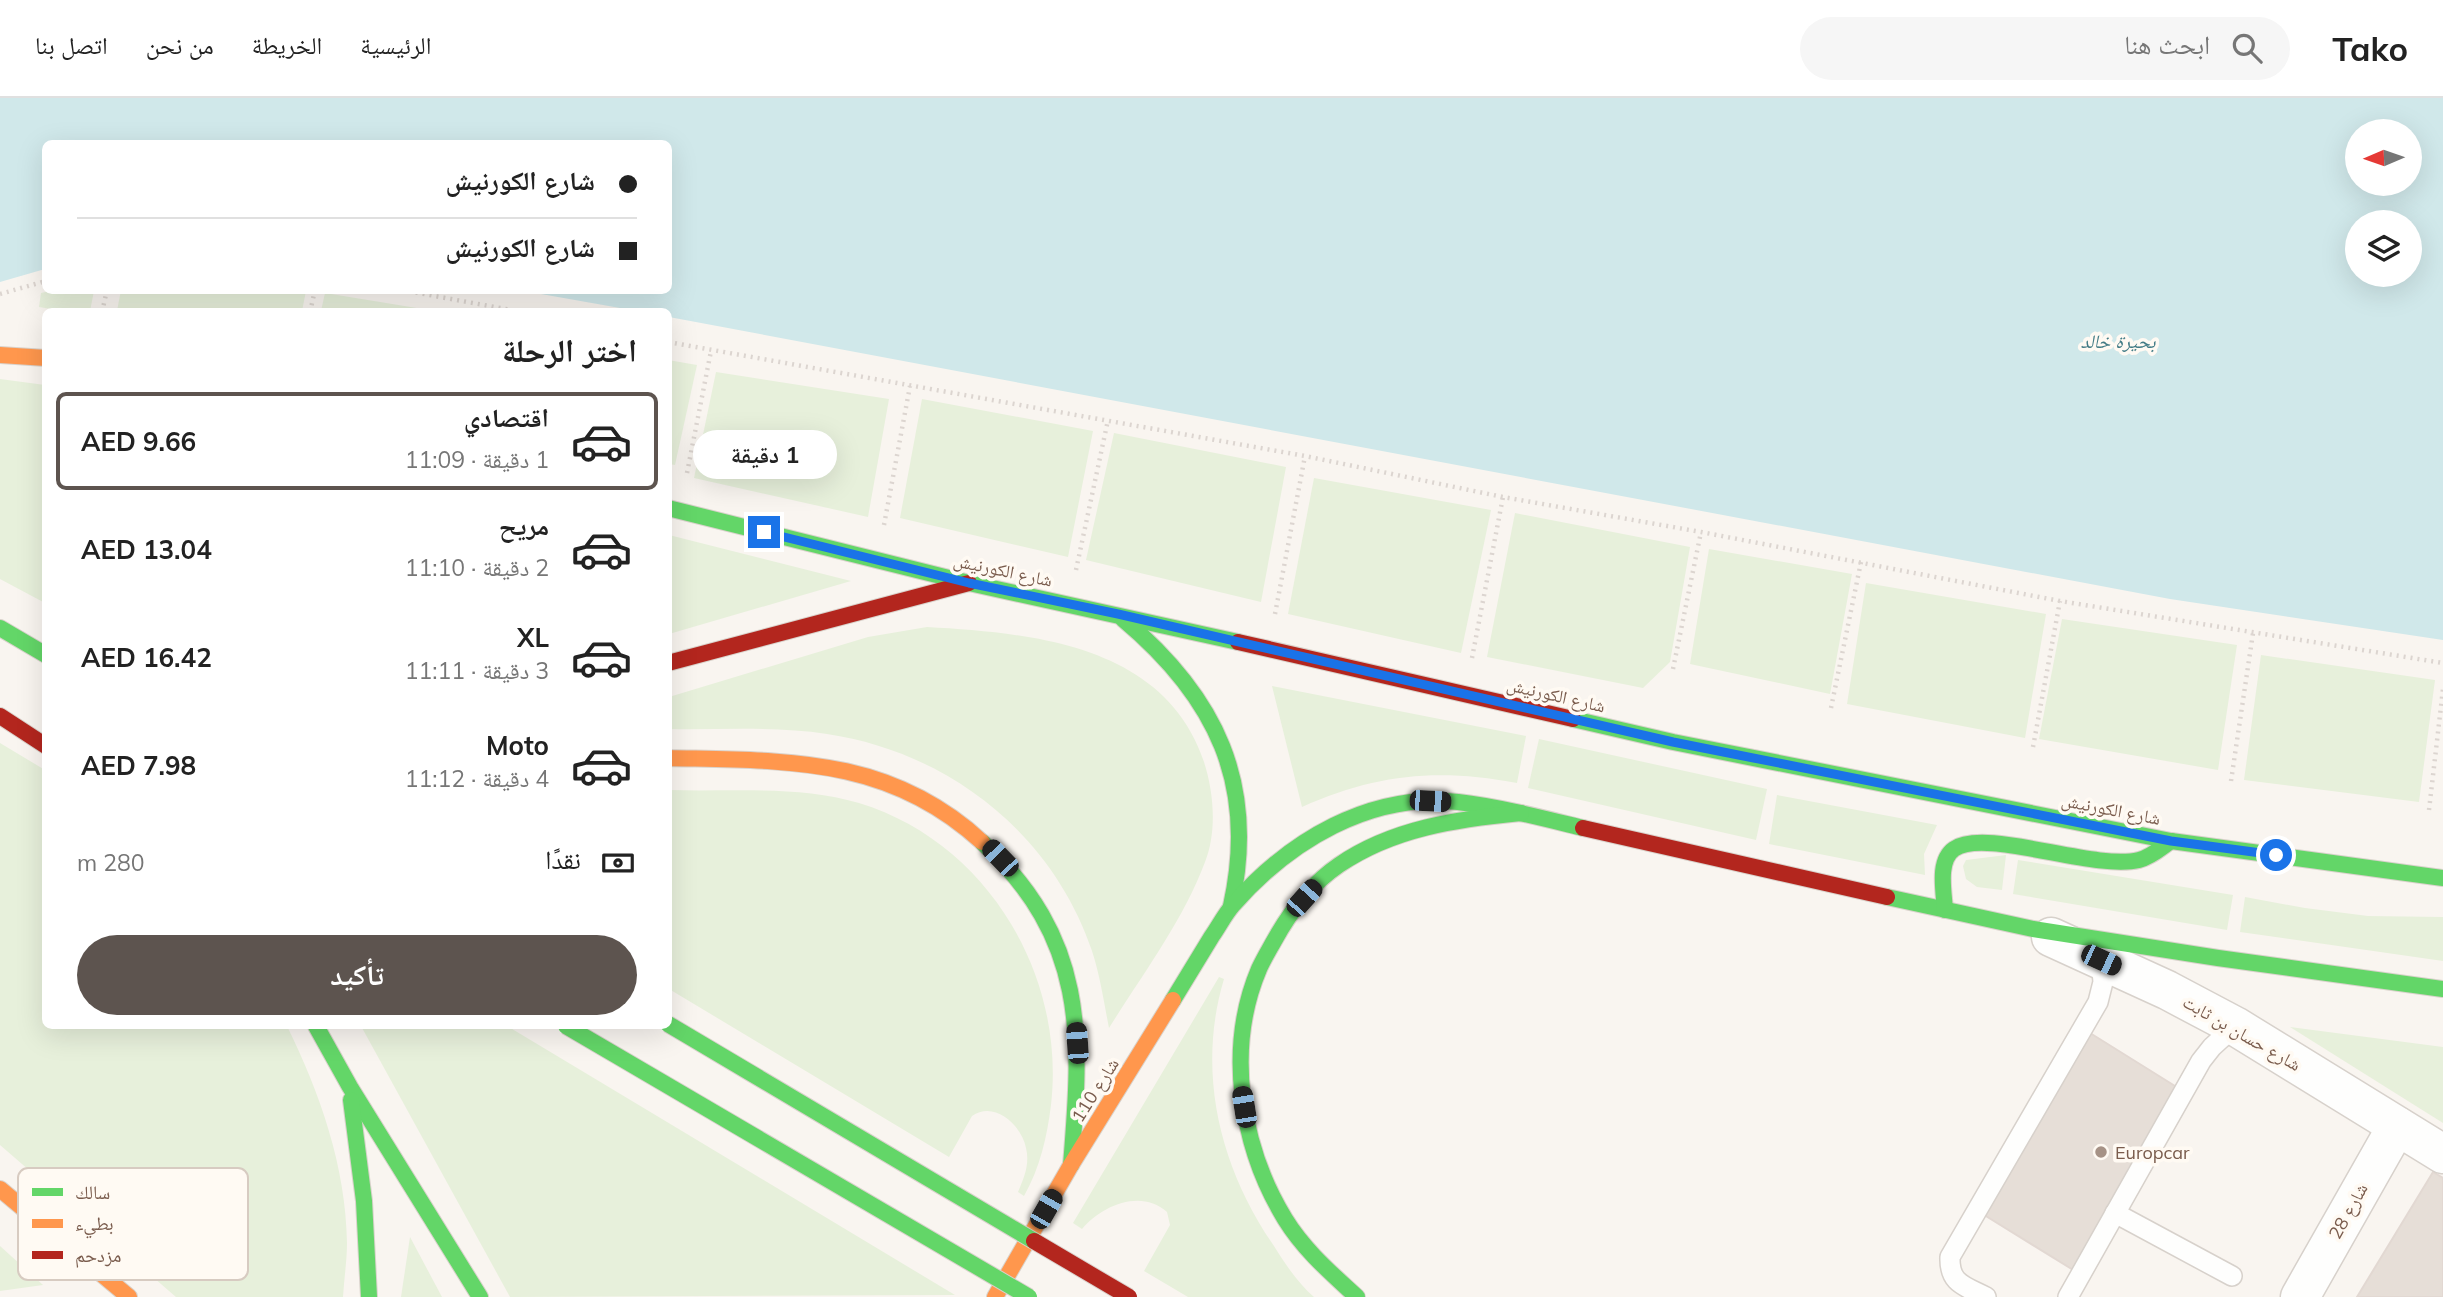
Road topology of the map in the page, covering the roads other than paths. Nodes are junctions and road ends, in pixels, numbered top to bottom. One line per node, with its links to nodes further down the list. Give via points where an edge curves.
1 (0, 355): 2 (main road)
2 (42, 358)
3 (672, 509): 4 (main road, شارع الكورنيش)
4 (969, 583): 5 (main road, شارع الكورنيش); 8 (main road)
5 (1118, 614): 13 (main road, شارع الكورنيش, via 1673,742); 15 (main road, via 1180,670 1204,704 1222,742 1234,782 1239,823 1239,865)
6 (0, 628): 7 (main road)
7 (42, 653)
8 (672, 662)
9 (0, 716): 10 (main road)
10 (42, 743)
11 (672, 758): 27 (main road, via 777,761 858,772 933,805 990,848 1044,918 1068,972 1077,1043)
12 (1521, 813): 15 (main road, via 1430,801 1376,808 1349,817 1301,844); 16 (main road); 39 (main road, via 1438,823 1370,848 1339,865 1293,910 1275,936 1249,996 1242,1028 1241,1091 1255,1153 1266,1183 1298,1237 1319,1266)
13 (2171, 841): 14 (main road, شارع الكورنيش); 16 (main road, via 2139,860 2120,863 1982,841 1963,843 1944,865)
14 (2443, 878)
15 (1231, 906): 27 (main road, شارع 110)
16 (1945, 910): 17 (main road)
17 (2033, 929): 18 (street, شارع حسان بن ثابت); 19 (main road)
18 (2101, 960): 21 (street, شارع حسان بن ثابت); 40 (lane, via 2104,982 2098,1002 1950,1257 1952,1275 1958,1282)
19 (2443, 989)
20 (672, 1026): 38 (main road, bridge)
21 (2235, 1026): 25 (street, شارع حسان بن ثابت); 30 (lane, via 2202,1061)
22 (318, 1029): 24 (main road)
23 (571, 1029): 37 (main road, bridge)
24 (350, 1087): 34 (main road, via 364,1201); 35 (main road)
25 (2397, 1126): 26 (street, شارع حسان بن ثابت); 42 (street, شارع 28)
26 (2443, 1154)
27 (1072, 1165): 36 (main road, شارع 110)
28 (0, 1189): 29 (main road)
29 (18, 1204)
30 (2115, 1213): 31 (lane); 41 (lane)
31 (2232, 1276)
32 (109, 1280): 33 (main road)
33 (129, 1297)
34 (369, 1297)
35 (480, 1297)
36 (995, 1297)
37 (1028, 1297)
38 (1129, 1297)
39 (1357, 1297)
40 (1986, 1297)
41 (2068, 1297)
42 (2300, 1297)

